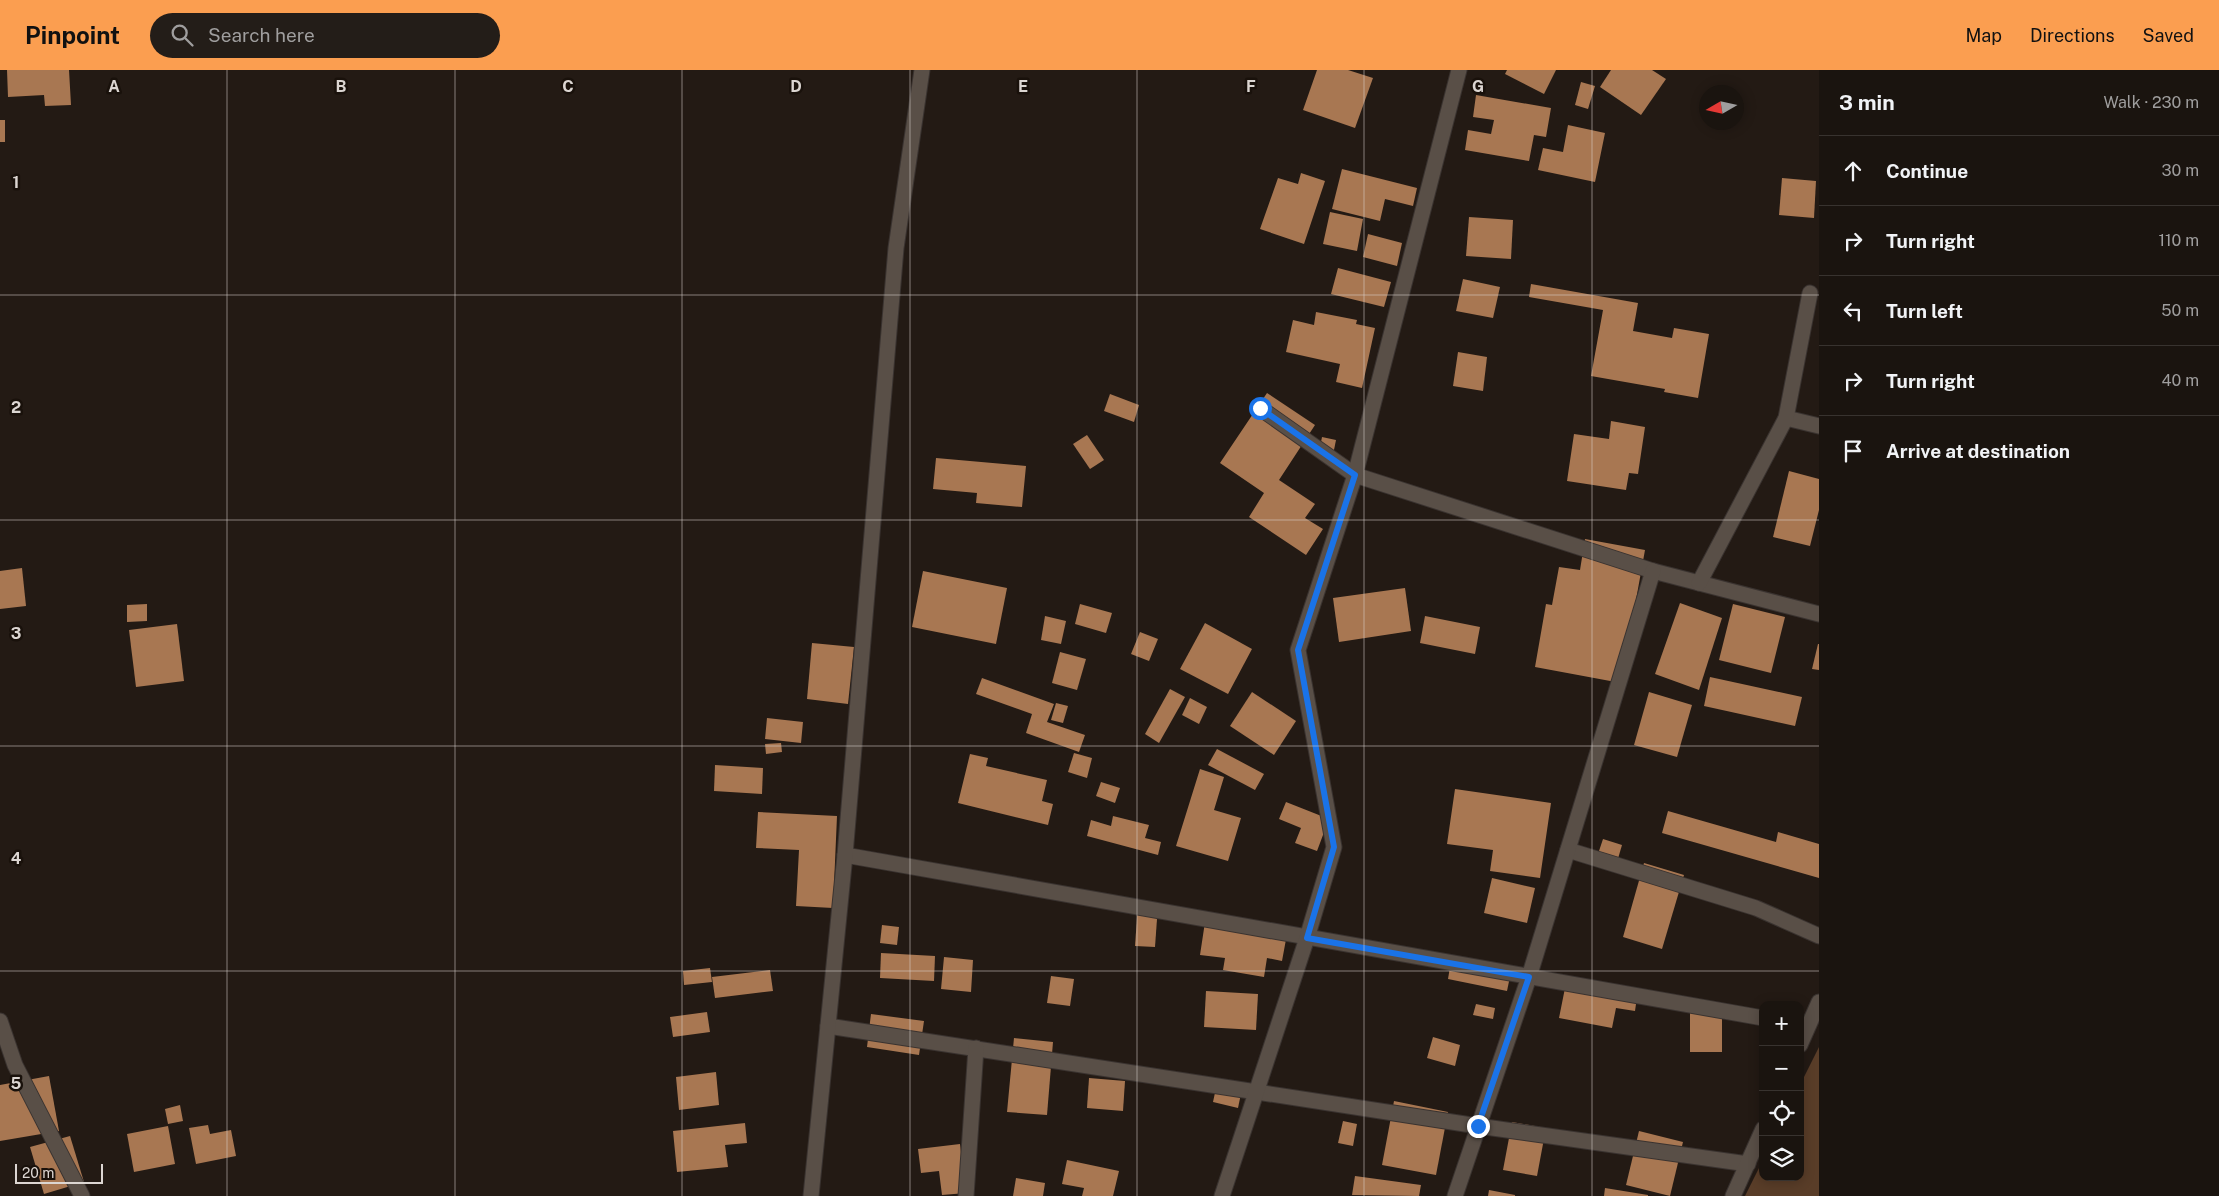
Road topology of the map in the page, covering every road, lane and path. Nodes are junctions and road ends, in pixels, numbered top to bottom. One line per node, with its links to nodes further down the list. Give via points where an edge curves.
1 (922, 70): 12 (street, via 896,248)
2 (1459, 70): 7 (street)
3 (1810, 292): 5 (street)
4 (1260, 408): 7 (street)
5 (1786, 418): 6 (street); 9 (street)
6 (1819, 426)
7 (1355, 475): 8 (street); 14 (street, via 1298,650 1334,847)
8 (1653, 571): 9 (street); 11 (street)
9 (1699, 583): 10 (street)
10 (1819, 614)
11 (1568, 850): 13 (street, via 1756,908); 15 (street)
12 (845, 855): 14 (street); 20 (street)
13 (1819, 936)
14 (1307, 938): 15 (street); 22 (street)
15 (1529, 977): 17 (street); 23 (street)
16 (1819, 1002): 19 (street)
17 (1759, 1017)
18 (0, 1021): 26 (street, via 15,1065)
19 (1804, 1025)
20 (828, 1026): 21 (street); 27 (street)
21 (976, 1048): 22 (street); 28 (street)
22 (1257, 1092): 23 (street); 29 (street)
23 (1478, 1126): 25 (street); 30 (street)
24 (1760, 1136): 25 (street)
25 (1748, 1164): 31 (street)
26 (82, 1196)
27 (811, 1196)
28 (966, 1196)
29 (1222, 1196)
30 (1455, 1196)
31 (1733, 1196)

